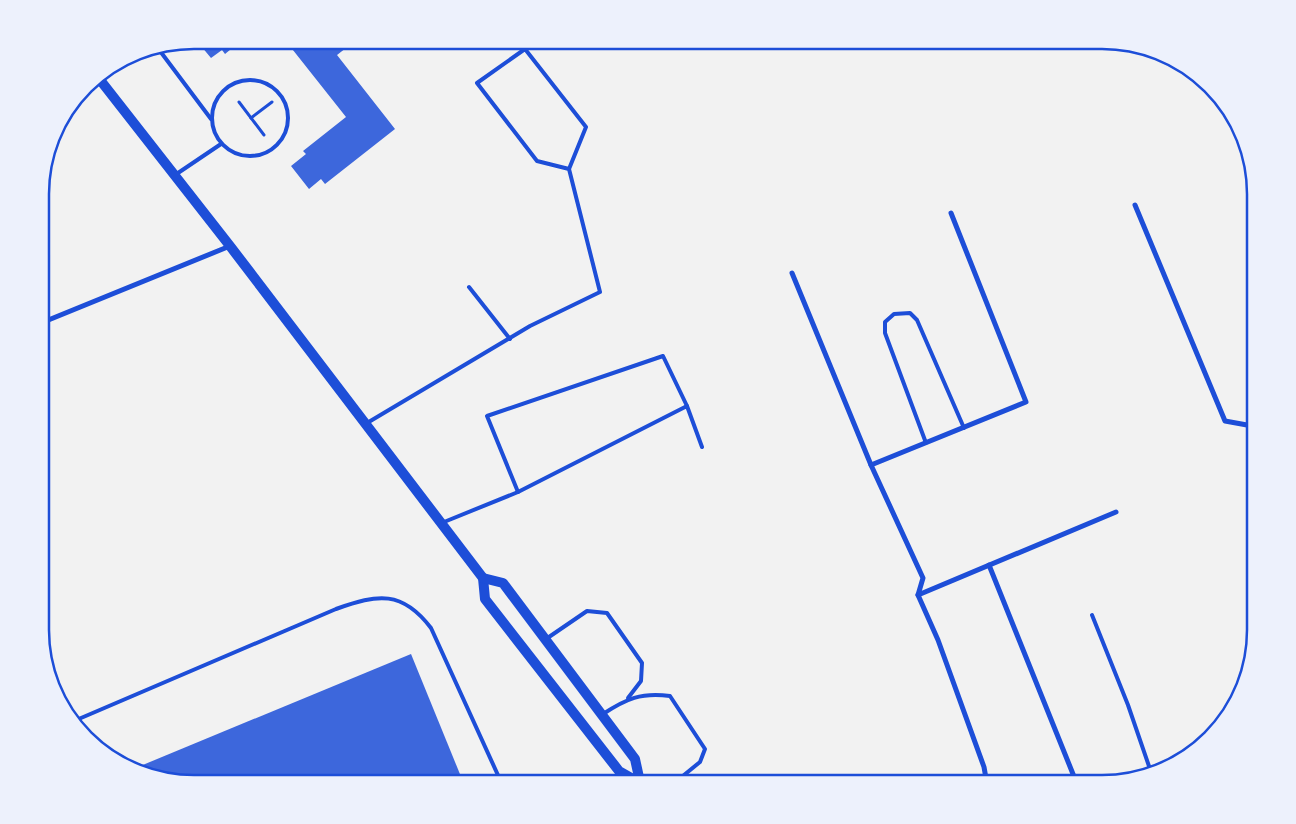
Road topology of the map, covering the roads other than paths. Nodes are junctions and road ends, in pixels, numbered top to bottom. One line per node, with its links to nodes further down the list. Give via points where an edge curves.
1 (161, 53): 3 (lane)
2 (102, 82): 6 (main road)
3 (212, 119): 4 (lane, via 212,128); 4 (lane, via 213,108 223,91 240,82 259,81 268,85 281,96 286,106 288,125 273,149 252,157 230,151)
4 (221, 144): 6 (lane)
5 (568, 169): 5 (lane, via 586,127 525,49 477,83 537,161); 13 (lane, via 600,292)
6 (175, 175): 9 (main road)
7 (1135, 205): 16 (street, via 1226,421)
8 (951, 213): 17 (street, via 1026,402)
9 (230, 246): 12 (street); 15 (main road)
10 (792, 273): 20 (street)
11 (468, 287): 13 (lane)
12 (49, 320)
13 (510, 339): 15 (lane)
14 (687, 406): 19 (lane); 21 (lane); 21 (lane, via 663,356 487,416)
15 (365, 424): 23 (main road)
16 (1247, 425)
17 (964, 428): 18 (street); 18 (lane, via 917,320 910,313 894,314 885,322 885,333)
18 (926, 443): 20 (street)
19 (702, 447)
20 (871, 465): 26 (street, via 923,578)
21 (518, 492): 23 (lane)
22 (1116, 512): 24 (street)
23 (442, 523): 25 (main road)
24 (989, 565): 26 (street); 38 (street)
25 (483, 578): 28 (main road, via 503,583); 34 (main road, via 485,599 584,728 619,771)
26 (918, 595): 37 (street, via 938,640)
27 (1092, 614): 32 (lane)
28 (546, 639): 29 (lane, via 587,612 607,613 642,663 641,681); 30 (main road)
29 (628, 698): 30 (lane); 36 (lane, via 654,694 670,696 705,749 700,762)
30 (603, 714): 35 (main road, via 635,759)
31 (79, 719): 33 (lane, via 336,609 365,598 387,598 406,603 432,628)
32 (1149, 767)
33 (498, 775)
34 (626, 775)
35 (639, 775)
36 (684, 775)
37 (984, 775)
38 (1073, 775)

